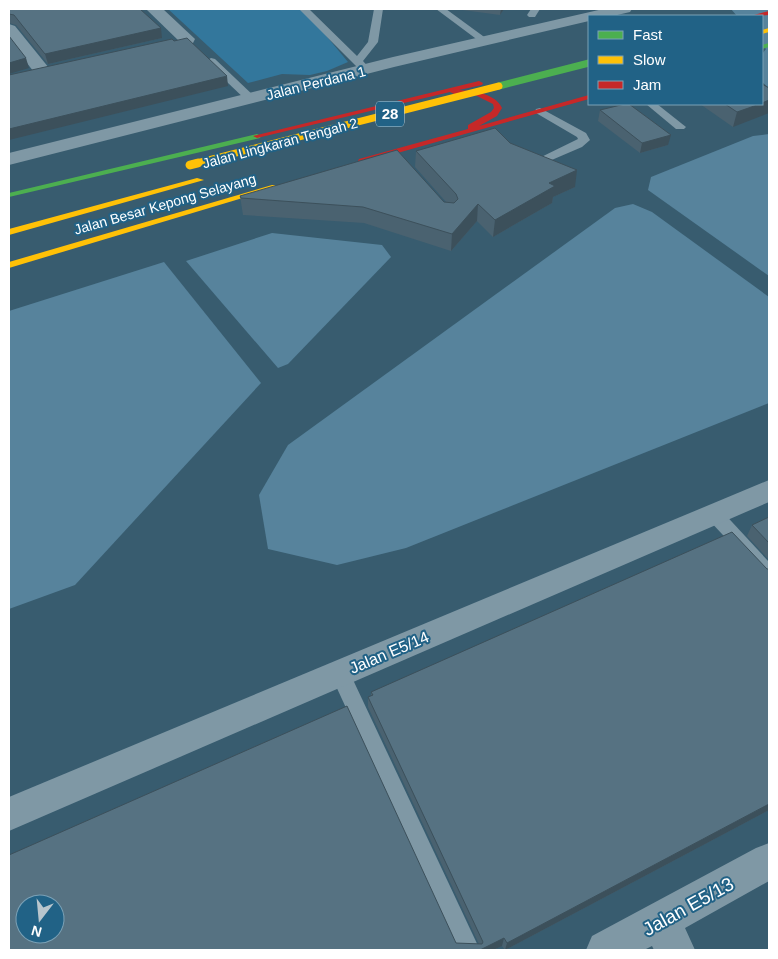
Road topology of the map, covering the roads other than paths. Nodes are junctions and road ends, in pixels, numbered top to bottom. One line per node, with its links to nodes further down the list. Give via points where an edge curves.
1 (154, 9): 11 (street)
2 (304, 9): 14 (lane)
3 (379, 9): 14 (lane, via 373,42)
4 (440, 9): 9 (lane)
5 (624, 9): 6 (street, Jalan Perdana 1)
6 (596, 15)
7 (588, 17): 9 (street, Jalan Perdana 1)
8 (9, 29): 16 (street)
9 (482, 39): 14 (street, Jalan Perdana 1)
10 (168, 44): 11 (street)
11 (194, 46): 20 (lane)
12 (588, 56): 18 (main road)
13 (588, 63): 30 (main road, Jalan Lingkaran Tengah 2 / 28, bridge)
14 (362, 66): 20 (street, Jalan Perdana 1)
15 (62, 68): 16 (street)
16 (43, 72): 17 (street)
17 (26, 76)
18 (425, 96): 26 (main road, via 459,91 476,93 496,102 498,108 494,114); 33 (main road)
19 (588, 97): 24 (main road)
20 (251, 99): 27 (street, Jalan Perdana 1)
21 (504, 100): 23 (main road)
22 (652, 105): 25 (lane)
23 (475, 107)
24 (540, 111): 26 (main road); 29 (lane, via 582,135 584,140)
25 (680, 127)
26 (453, 137): 28 (main road, via 396,156)
27 (9, 159)
28 (355, 164)
29 (533, 165)
30 (181, 167)
31 (210, 177): 34 (main road, Jalan Lingkaran Tengah 2)
32 (289, 183): 35 (main road, Jalan Besar Kepong Selayang)
33 (9, 195)
34 (9, 232)
35 (9, 265)
36 (769, 490): 37 (street, Jalan E5/14)
37 (714, 514): 38 (lane); 39 (street, Jalan E5/14)
38 (769, 573)
39 (340, 673): 40 (street, Jalan E5/14); 43 (lane)
40 (9, 814)
41 (769, 861): 42 (street, Jalan E5/13)
42 (667, 936): 44 (street, Jalan E5/13)
43 (469, 950)
44 (606, 950)

